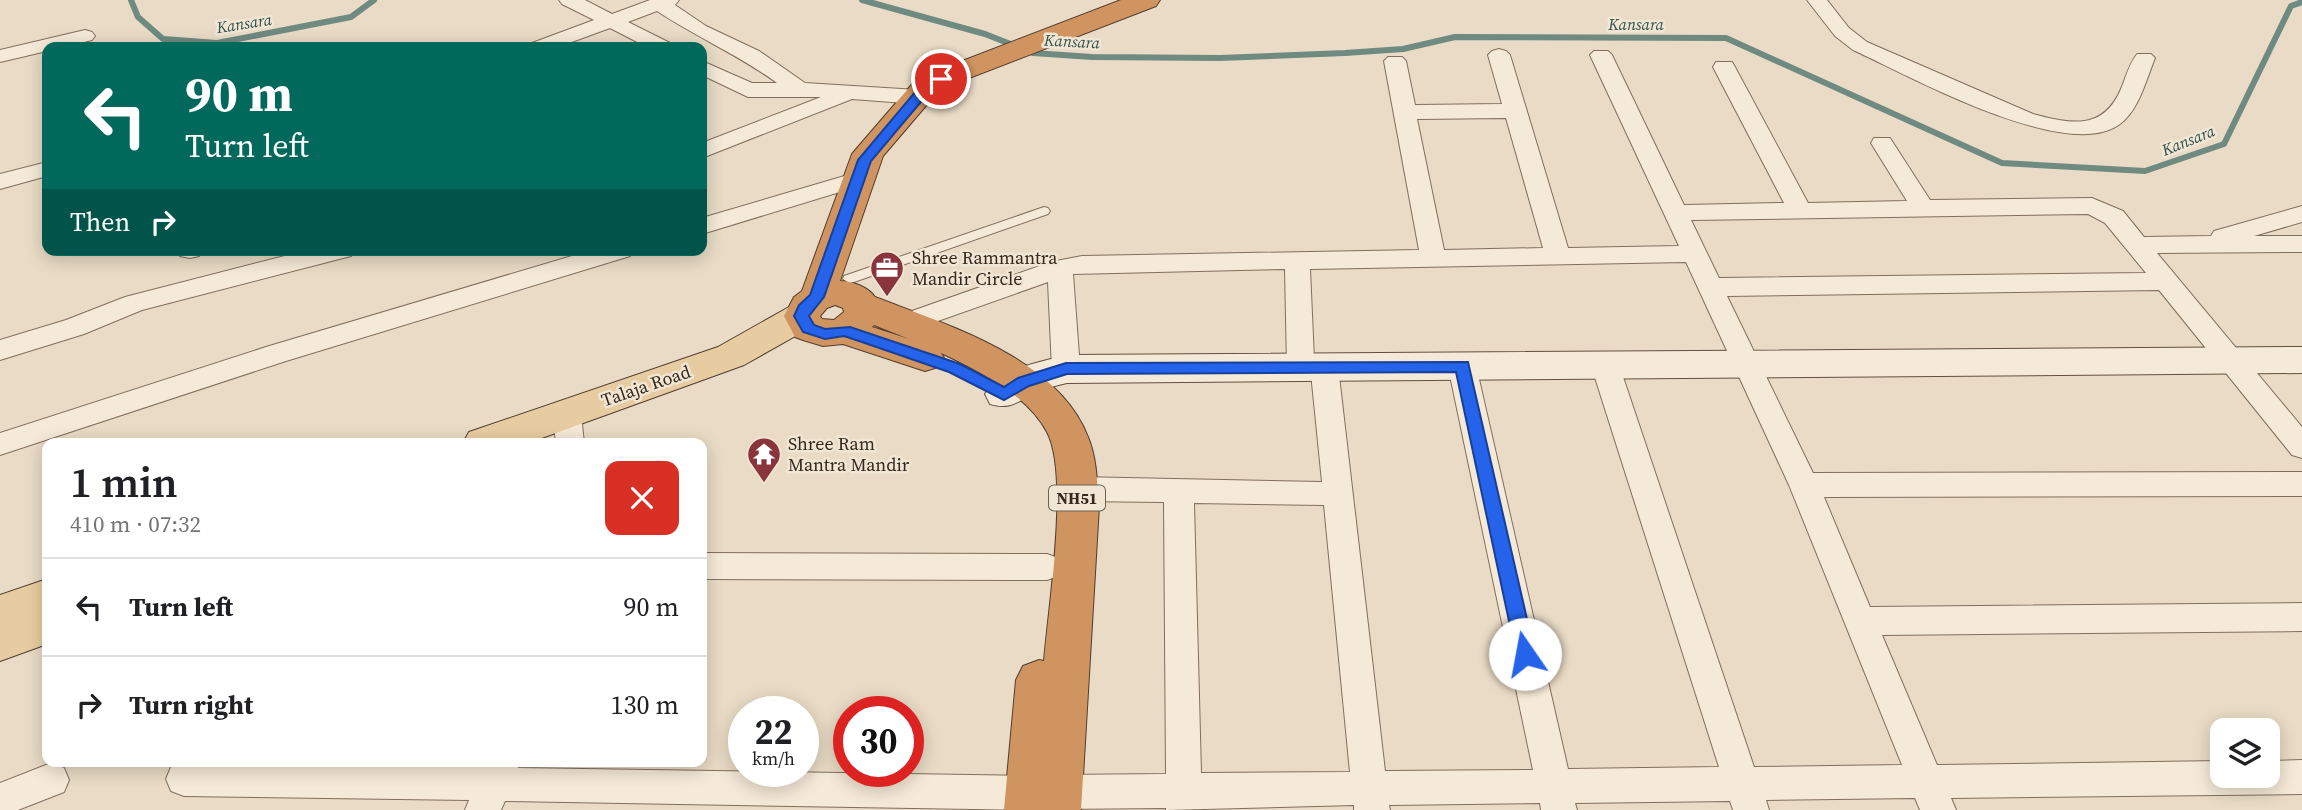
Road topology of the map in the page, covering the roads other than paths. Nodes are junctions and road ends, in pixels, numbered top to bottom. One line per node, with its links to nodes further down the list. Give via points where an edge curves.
1 (569, 0): 5 (street)
2 (1146, 0): 18 (highway)
3 (1817, 0): 14 (street, via 1842,32 1860,46 2052,127 2104,124 2118,114)
4 (665, 2): 5 (street); 19 (street, via 699,30 752,55)
5 (611, 21): 8 (street); 9 (street)
6 (85, 36): 7 (street)
7 (55, 42)
8 (553, 42)
9 (653, 42)
10 (42, 45): 11 (street)
11 (1, 53)
12 (1499, 55): 21 (street)
13 (1601, 55): 32 (street)
14 (2144, 58)
15 (1395, 61): 22 (street)
16 (1724, 67): 31 (street)
17 (707, 70): 19 (street, via 748,90)
18 (930, 88): 20 (street); 23 (highway)
19 (800, 89): 20 (street)
20 (851, 93): 25 (street)
21 (1515, 111): 22 (street); 41 (street)
22 (1405, 112): 42 (street)
23 (891, 129): 27 (highway, via 868,154); 47 (highway, via 890,150)
24 (1882, 143): 29 (street)
25 (707, 149)
26 (42, 170): 28 (street)
27 (858, 179): 34 (street); 47 (highway)
28 (0, 182)
29 (1923, 208): 31 (street); 36 (street, via 2092,206 2114,217)
30 (1044, 211): 47 (lane)
31 (1800, 211): 32 (street)
32 (1676, 213): 38 (street)
33 (2302, 214): 37 (street)
34 (707, 224)
35 (2302, 244): 37 (street)
36 (2137, 245): 37 (street); 45 (street)
37 (2197, 245)
38 (1696, 254): 41 (street); 46 (street)
39 (318, 256): 49 (street, via 134,303)
40 (601, 256): 60 (street, via 276,354)
41 (1558, 256): 42 (street)
42 (1433, 258): 43 (street)
43 (1297, 260): 44 (street); 55 (street)
44 (1060, 268): 48 (street); 56 (street)
45 (2166, 281): 46 (street); 50 (street)
46 (1712, 286): 52 (street)
47 (835, 308): 48 (highway, NH51); 57 (highway, NH51, via 955,368); 58 (main road, Talaja Road, via 745,371)
48 (904, 324): 57 (highway, NH51, via 981,357)
49 (0, 350)
50 (2232, 360): 51 (street); 52 (street); 61 (street)
51 (2302, 360)
52 (1749, 364): 53 (street); 63 (street)
53 (1605, 365): 54 (street); 80 (street)
54 (1462, 366): 55 (street); 82 (street)
55 (1313, 367): 56 (street); 66 (street)
56 (1066, 369): 57 (street)
57 (1014, 388): 64 (highway, NH51, via 1060,420 1075,458); 68 (highway, NH51, via 1051,450 1054,503)
58 (566, 434): 59 (main road, Talaja Road)
59 (529, 438)
60 (0, 444)
61 (2302, 447)
62 (2302, 484): 63 (street)
63 (1804, 485): 72 (street)
64 (1077, 489): 65 (street); 86 (highway, NH51)
65 (1179, 491): 66 (street); 85 (street)
66 (1338, 494): 83 (street)
67 (707, 566): 68 (street)
68 (1048, 567): 86 (highway, NH51)
69 (42, 599): 70 (main road)
70 (0, 614)
71 (2302, 617): 72 (street)
72 (1860, 621): 81 (street)
73 (42, 627): 74 (main road)
74 (0, 642)
75 (242, 770): 77 (street); 79 (street)
76 (2302, 777): 81 (street)
77 (184, 779)
78 (51, 780): 84 (street)
79 (493, 785): 86 (street)
80 (1747, 797): 81 (street); 82 (street)
81 (1932, 797)
82 (1557, 798): 83 (street)
83 (1371, 799): 85 (street)
84 (0, 800)
85 (1184, 800): 86 (street)
86 (1043, 801)

